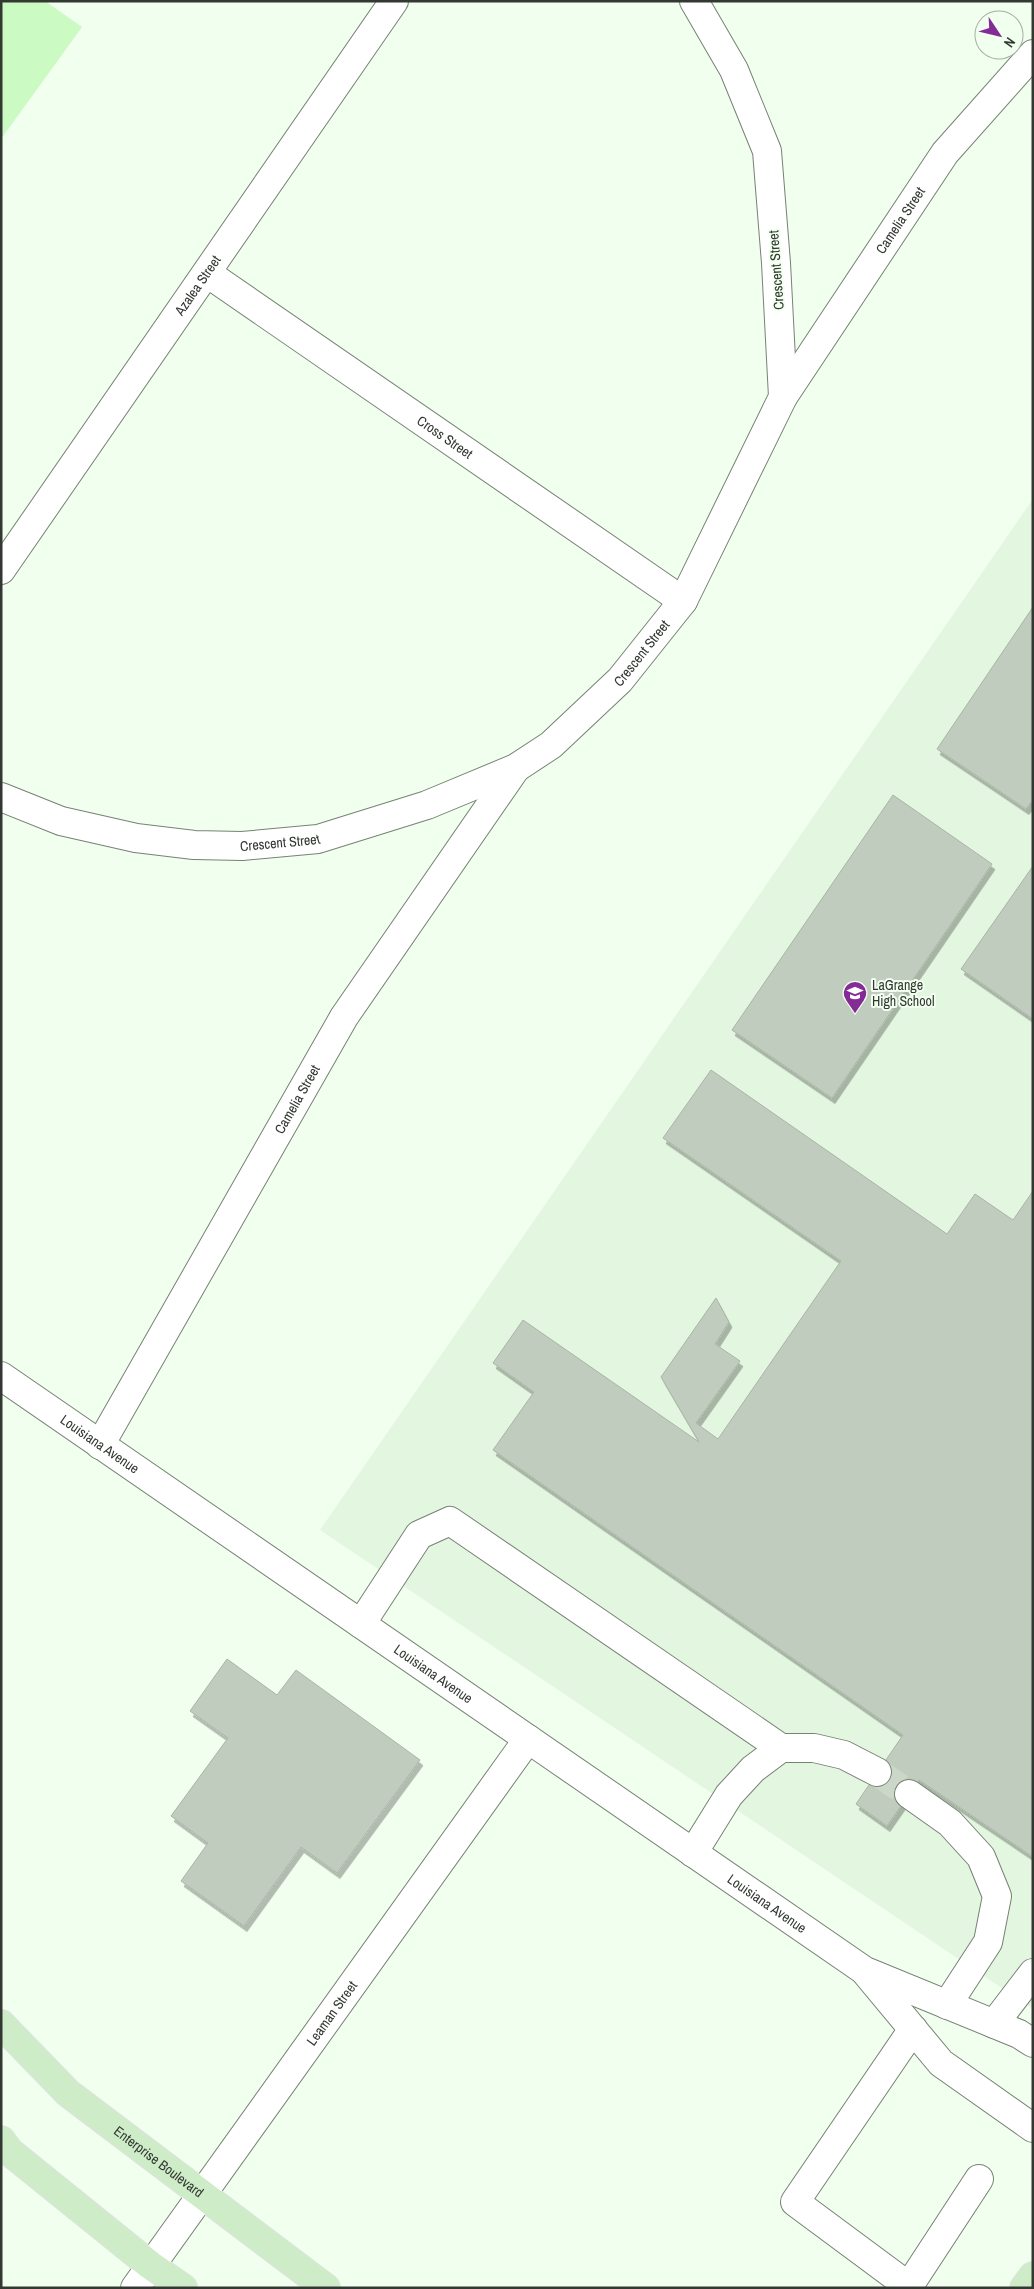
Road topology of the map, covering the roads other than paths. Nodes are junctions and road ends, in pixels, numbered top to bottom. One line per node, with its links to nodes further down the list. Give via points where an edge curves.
1 (394, 1): 4 (street, Azalea Street)
2 (694, 1): 5 (street, Crescent Street, via 734,70 767,151)
3 (1033, 54): 5 (street, Camelia Street, via 945,153)
4 (207, 272): 6 (street, Azalea Street); 7 (street, Cross Street)
5 (783, 397): 7 (street, Crescent Street)
6 (1, 570)
7 (683, 601): 8 (street, Crescent Street, via 620,680 551,745)
8 (516, 768): 9 (street, Crescent Street, via 426,805 318,839 242,846 194,845 136,838 61,821); 11 (street, Camelia Street, via 344,1017)
9 (1, 797)
10 (1, 1376): 11 (street, Louisiana Avenue)
11 (100, 1445): 12 (street, Louisiana Avenue)
12 (361, 1624): 13 (street, Louisiana Avenue); 14 (street, via 419,1535 450,1521)
13 (528, 1739): 17 (street, Louisiana Avenue); 28 (street, Leaman Street)
14 (781, 1748): 15 (street, via 822,1750 844,1755); 17 (street, via 753,1769 729,1795)
15 (876, 1772)
16 (909, 1794): 20 (street, via 950,1823 981,1856 997,1896 988,1942)
17 (693, 1853): 18 (street, Louisiana Avenue)
18 (864, 1971): 20 (street, Louisiana Avenue); 23 (street, Louisiana Avenue)
19 (1033, 1972): 22 (street)
20 (947, 2005): 22 (street, Louisiana Avenue)
21 (1, 2024): 28 (main road, Enterprise Boulevard, via 68,2093)
22 (994, 2024): 24 (street, Louisiana Avenue, via 1019,2034)
23 (913, 2028): 25 (street, Louisiana Avenue, via 942,2063); 31 (street, via 795,2202)
24 (1033, 2044)
25 (1033, 2128)
26 (1, 2140): 29 (main road, via 10,2152)
27 (979, 2179): 31 (street)
28 (201, 2194): 29 (street, Leaman Street); 34 (main road, Enterprise Boulevard)
29 (150, 2265): 32 (street, Leaman Street); 33 (main road)
30 (1033, 2276): 35 (main road)
31 (910, 2287)
32 (134, 2288)
33 (183, 2288)
34 (326, 2288)
35 (1024, 2288)

